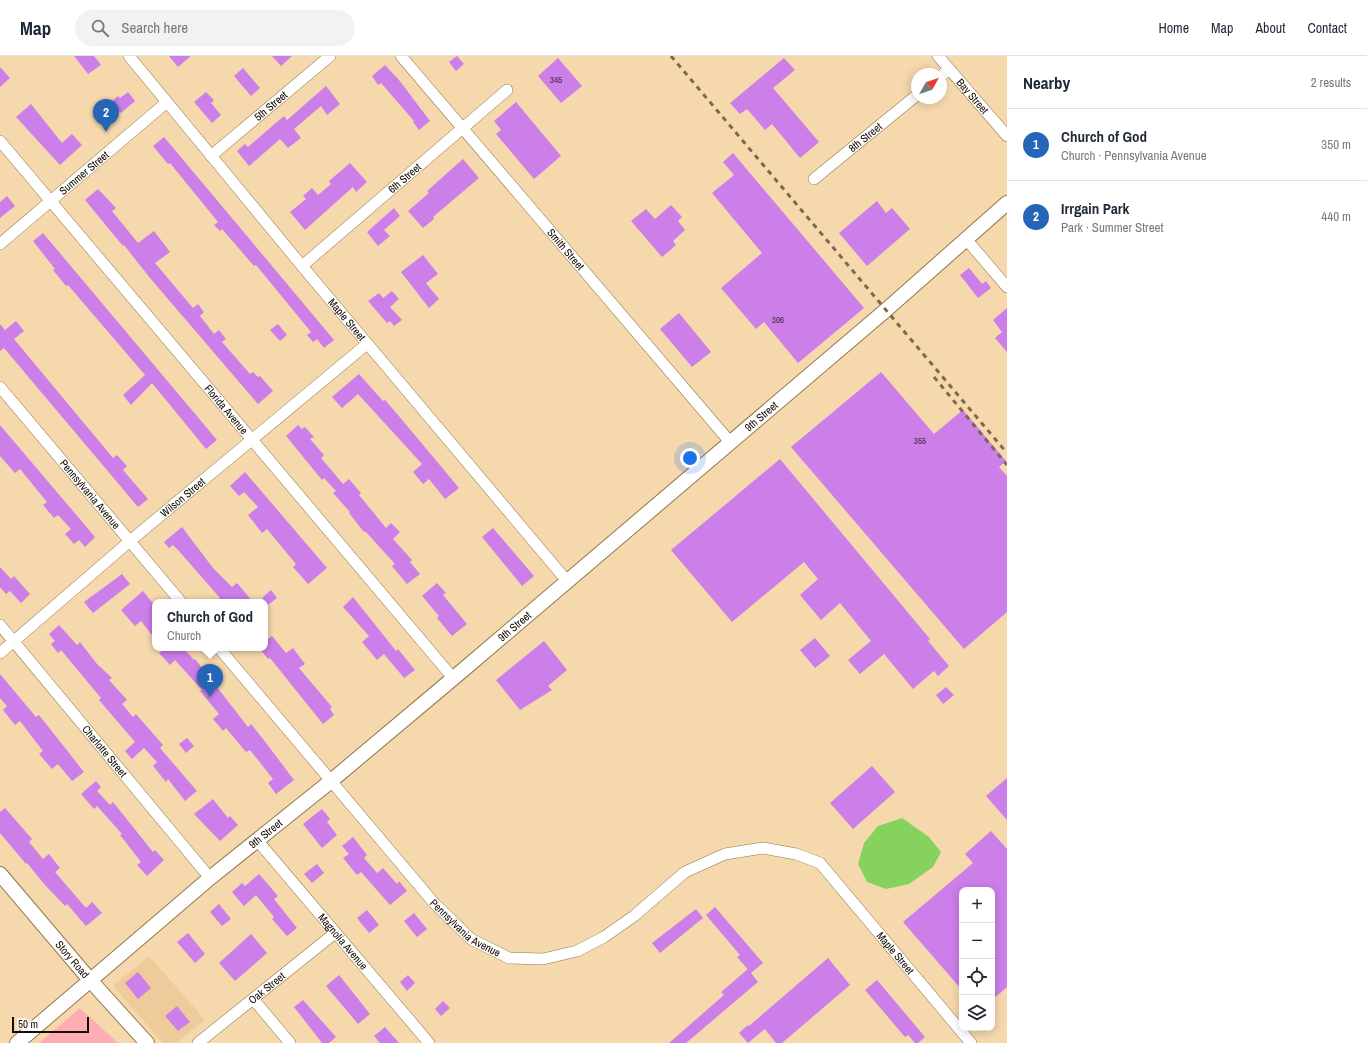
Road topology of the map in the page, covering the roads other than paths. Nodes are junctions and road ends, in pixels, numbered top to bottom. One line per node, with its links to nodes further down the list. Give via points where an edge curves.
1 (129, 56): 9 (street, Maple Street)
2 (330, 56): 13 (street, 5th Street)
3 (401, 56): 10 (street, Smith Street)
4 (938, 56): 5 (street, Bay Street)
5 (943, 68)
6 (947, 74): 11 (street, Bay Street)
7 (507, 90): 10 (street, 6th Street)
8 (911, 100): 14 (street, 8th Street)
9 (167, 102): 13 (street, Maple Street); 15 (street, Summer Street)
10 (462, 127): 19 (street, 6th Street); 24 (street, Smith Street)
11 (1007, 136)
12 (0, 141): 15 (street, Florida Avenue)
13 (212, 156): 19 (street, Maple Street)
14 (814, 179)
15 (52, 200): 18 (street, Summer Street); 23 (street, Florida Avenue)
16 (1007, 203): 17 (street, 9th Street)
17 (966, 239): 20 (street); 24 (street, 9th Street)
18 (0, 244)
19 (302, 266): 21 (street, Maple Street)
20 (1007, 287)
21 (367, 344): 23 (street, Wilson Street); 26 (street, Maple Street)
22 (0, 387): 25 (street, Pennsylvania Avenue)
23 (253, 440): 25 (street, Wilson Street); 32 (street, Florida Avenue)
24 (730, 442): 26 (street, 9th Street)
25 (130, 541): 27 (street, Pennsylvania Avenue); 29 (street, Wilson Street)
26 (567, 581): 32 (street, 9th Street)
27 (178, 599)
28 (0, 625): 29 (street, Charlotte Street)
29 (14, 641): 31 (street, Wilson Street); 37 (street, Charlotte Street)
30 (222, 651): 33 (street, Pennsylvania Avenue)
31 (0, 653)
32 (453, 678): 33 (street, 9th Street)
33 (331, 781): 34 (street, 9th Street); 35 (street, Pennsylvania Avenue, via 434,902 471,939 509,958 543,959 577,951 604,937 634,916 685,872 724,854 763,848 796,854)
34 (257, 840): 37 (street, 9th Street); 38 (street, Magnolia Avenue)
35 (820, 862): 46 (street, Maple Street)
36 (0, 874): 39 (street, Story Road)
37 (210, 878): 39 (street, 9th Street)
38 (336, 933): 40 (street, Oak Street); 45 (street, Magnolia Avenue)
39 (90, 980): 41 (street, 9th Street); 42 (street, Story Road)
40 (254, 1000): 43 (street, Oak Street); 44 (street)
41 (17, 1043)
42 (147, 1043)
43 (198, 1043)
44 (290, 1043)
45 (429, 1043)
46 (971, 1043)

